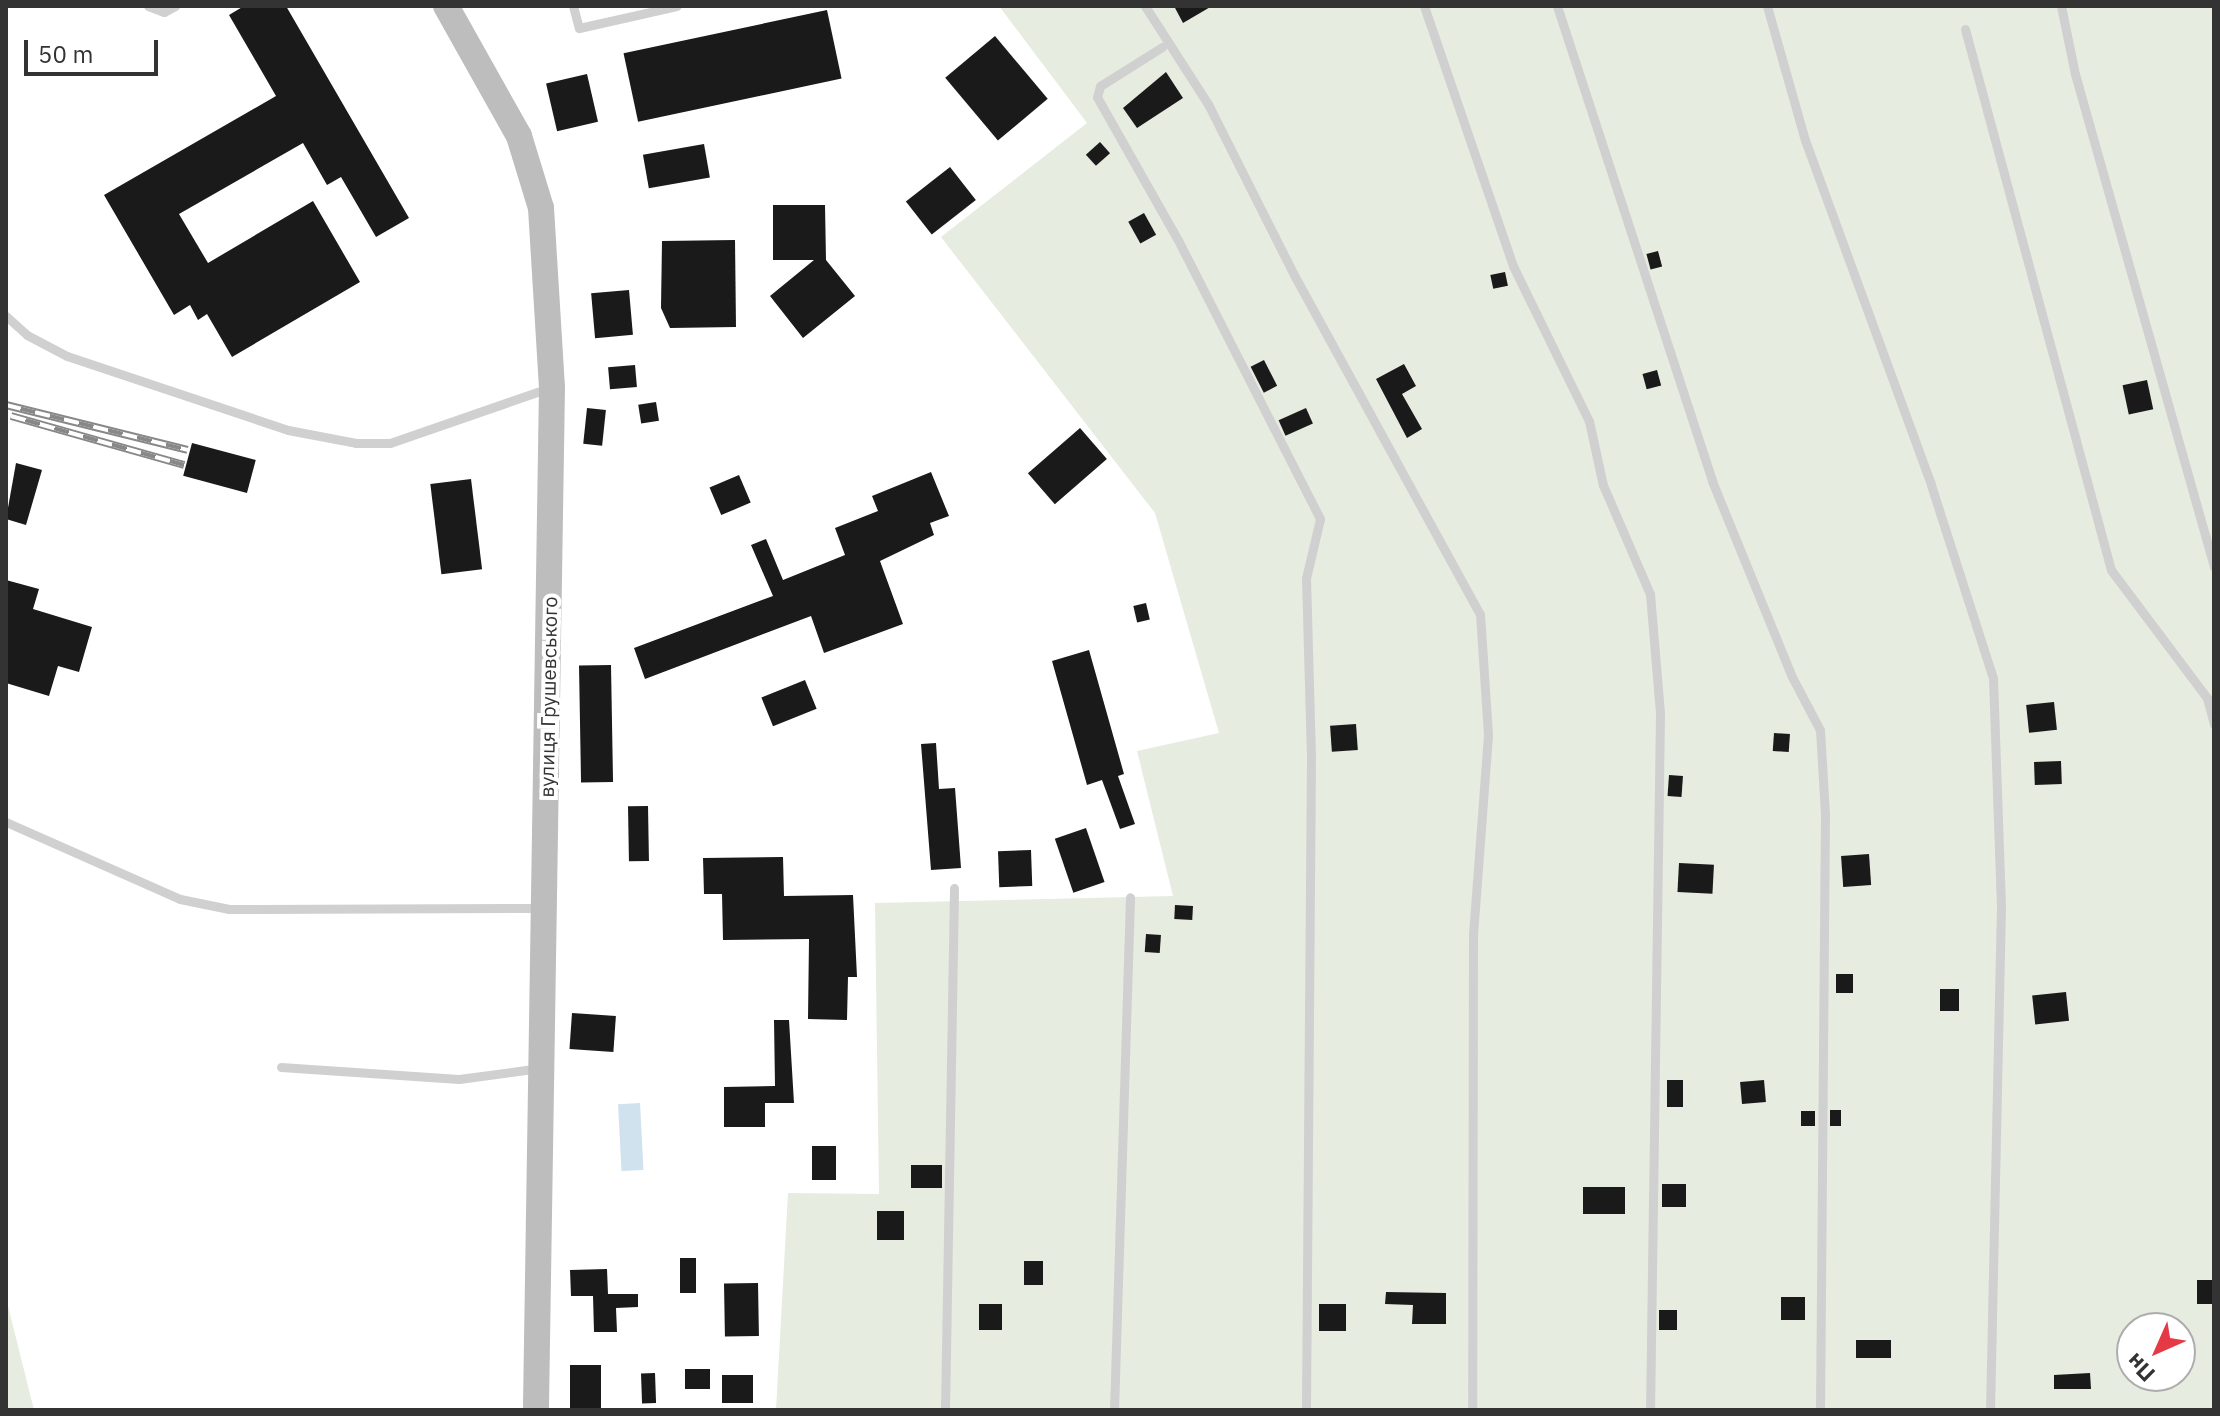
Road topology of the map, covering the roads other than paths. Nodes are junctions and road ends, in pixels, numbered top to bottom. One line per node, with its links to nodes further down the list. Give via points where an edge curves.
1 (148, 6): 2 (lane, via 164,12)
2 (175, 6)
3 (446, 6): 14 (street, вулиця Грушевського, via 519,136 536,179)
4 (573, 6): 5 (lane, via 579,28)
5 (677, 6)
6 (1145, 6): 27 (lane, via 1208,104 1293,273 1480,614 1488,735 1473,934)
7 (1424, 6): 28 (lane, via 1513,266 1589,421 1603,485 1650,594 1660,713)
8 (1557, 6): 29 (lane, via 1712,481 1791,675 1820,730 1825,830)
9 (1767, 6): 30 (lane, via 1805,140 1931,485 1993,678 2001,906)
10 (2061, 6): 15 (lane, via 2136,297)
11 (1965, 29): 16 (lane, via 2111,570 2207,698)
12 (1162, 47): 26 (lane, via 1100,86 1097,97 1178,240 1320,519 1306,578 1311,754)
13 (6, 316): 14 (lane, via 27,335 67,356 288,430 356,443 390,443)
14 (552, 387): 20 (street, вулиця Грушевського)
15 (2214, 567)
16 (2214, 724)
17 (6, 822): 20 (lane, via 180,899 229,909)
18 (954, 888): 24 (lane)
19 (1130, 897): 25 (lane)
20 (545, 908): 22 (street, вулиця Грушевського)
21 (281, 1067): 22 (lane, via 459,1079)
22 (543, 1068): 23 (street, вулиця Грушевського)
23 (536, 1410)
24 (945, 1410)
25 (1114, 1410)
26 (1306, 1410)
27 (1472, 1410)
28 (1650, 1410)
29 (1820, 1410)
30 (1990, 1410)

